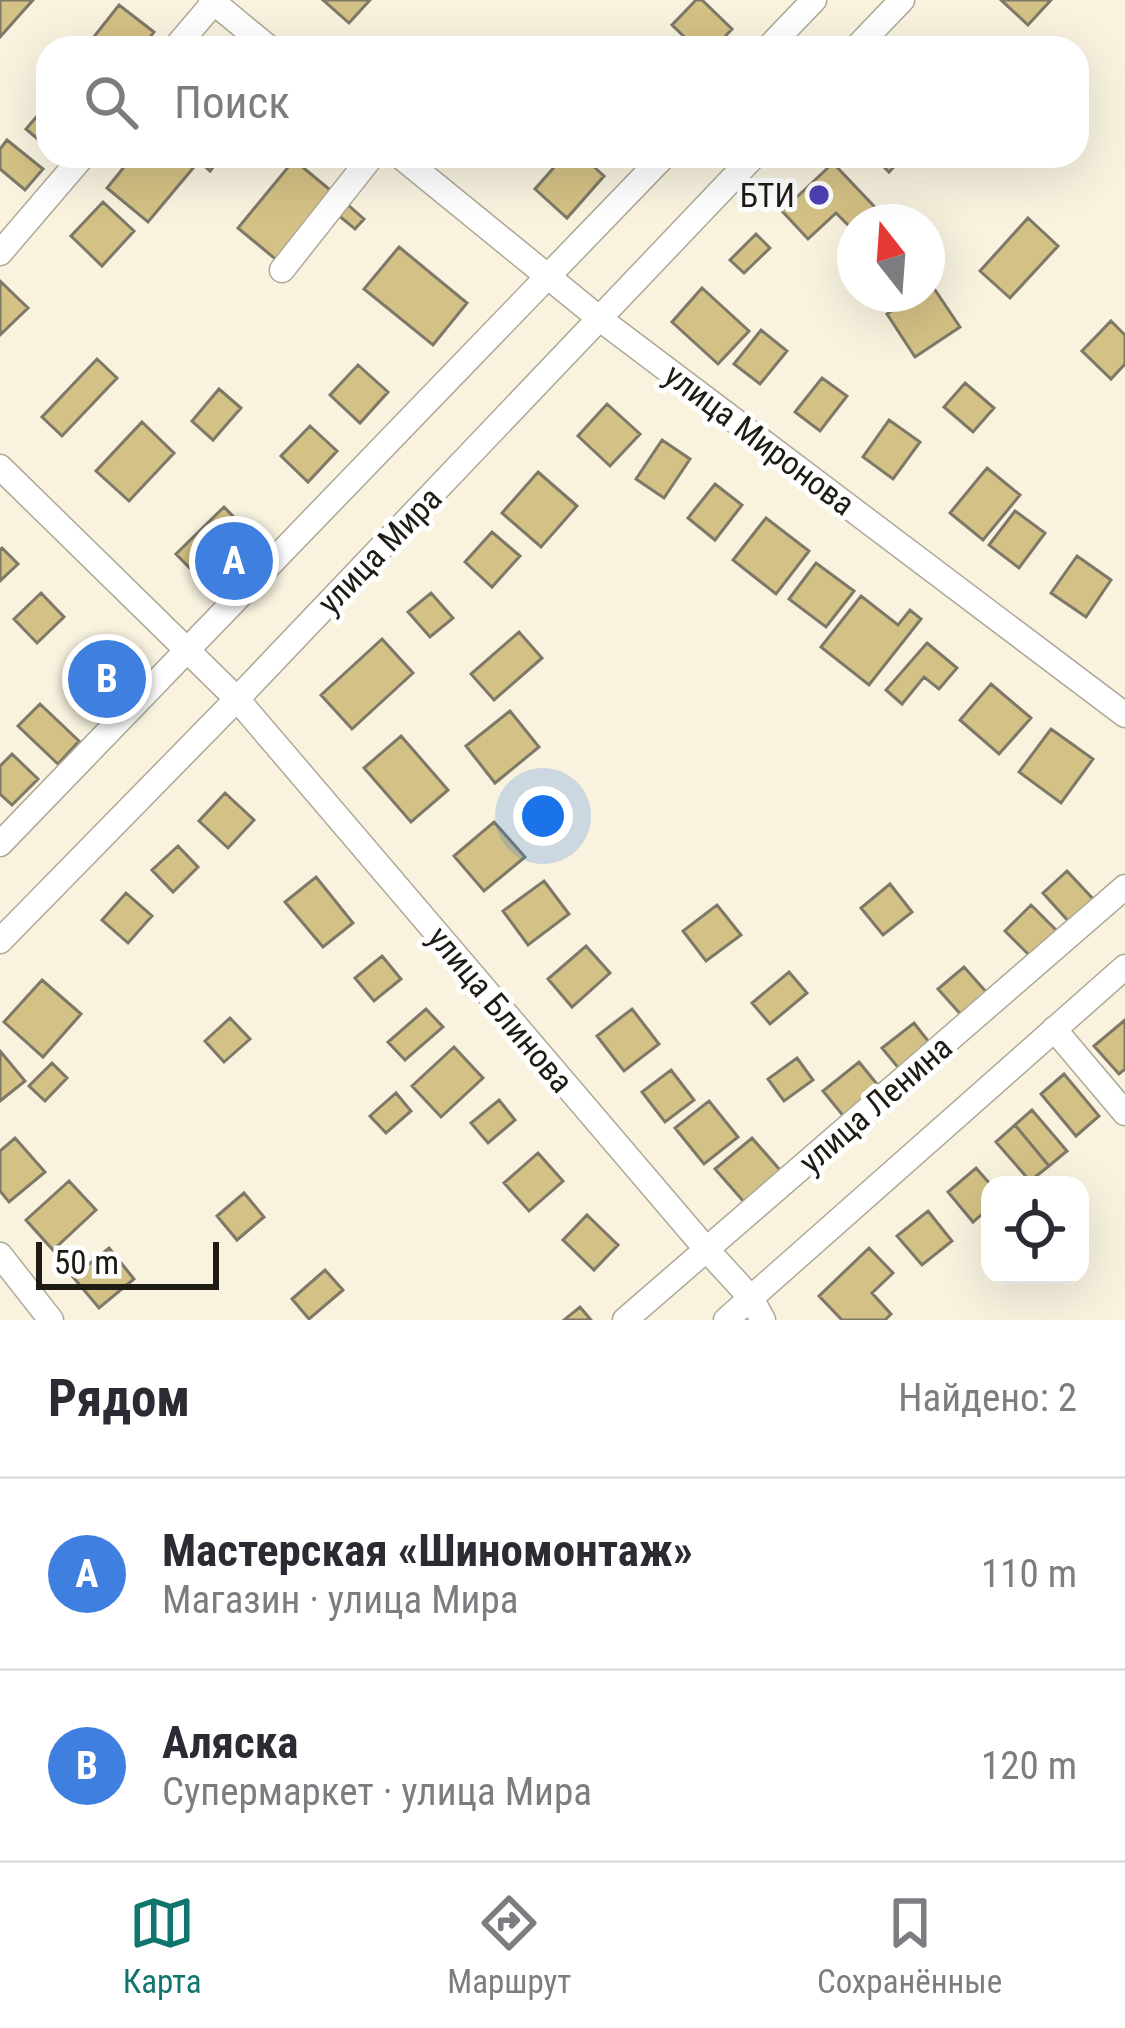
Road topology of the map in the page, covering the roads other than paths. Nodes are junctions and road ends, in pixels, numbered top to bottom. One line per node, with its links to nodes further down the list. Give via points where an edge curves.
1 (814, 0): 6 (street)
2 (902, 0): 7 (street)
3 (213, 1): 4 (street); 5 (street)
4 (185, 36)
5 (255, 36)
6 (780, 36)
7 (868, 36)
8 (73, 168): 13 (street)
9 (363, 168): 14 (street)
10 (414, 168): 15 (street, улица Миронова)
11 (652, 168): 15 (street, улица Мира)
12 (743, 168): 16 (street, улица Мира)
13 (0, 254)
14 (282, 271)
15 (547, 278): 16 (street, улица Миронова); 18 (street, улица Мира)
16 (600, 319): 19 (street, улица Мира); 20 (street, улица Миронова)
17 (0, 466): 18 (street)
18 (188, 652): 19 (street, улица Блинова); 21 (street, улица Мира)
19 (237, 699): 23 (street, улица Мира); 27 (street, улица Блинова)
20 (1125, 715)
21 (0, 844)
22 (1125, 887): 27 (street, улица Ленина)
23 (0, 941)
24 (1125, 967): 25 (street, улица Ленина)
25 (1054, 1029): 26 (street); 29 (street, улица Ленина)
26 (1125, 1113)
27 (707, 1250): 29 (street, улица Блинова); 31 (street, улица Ленина)
28 (0, 1255): 30 (street)
29 (757, 1309): 32 (street, улица Ленина)
30 (51, 1320)
31 (626, 1320)
32 (726, 1320)

